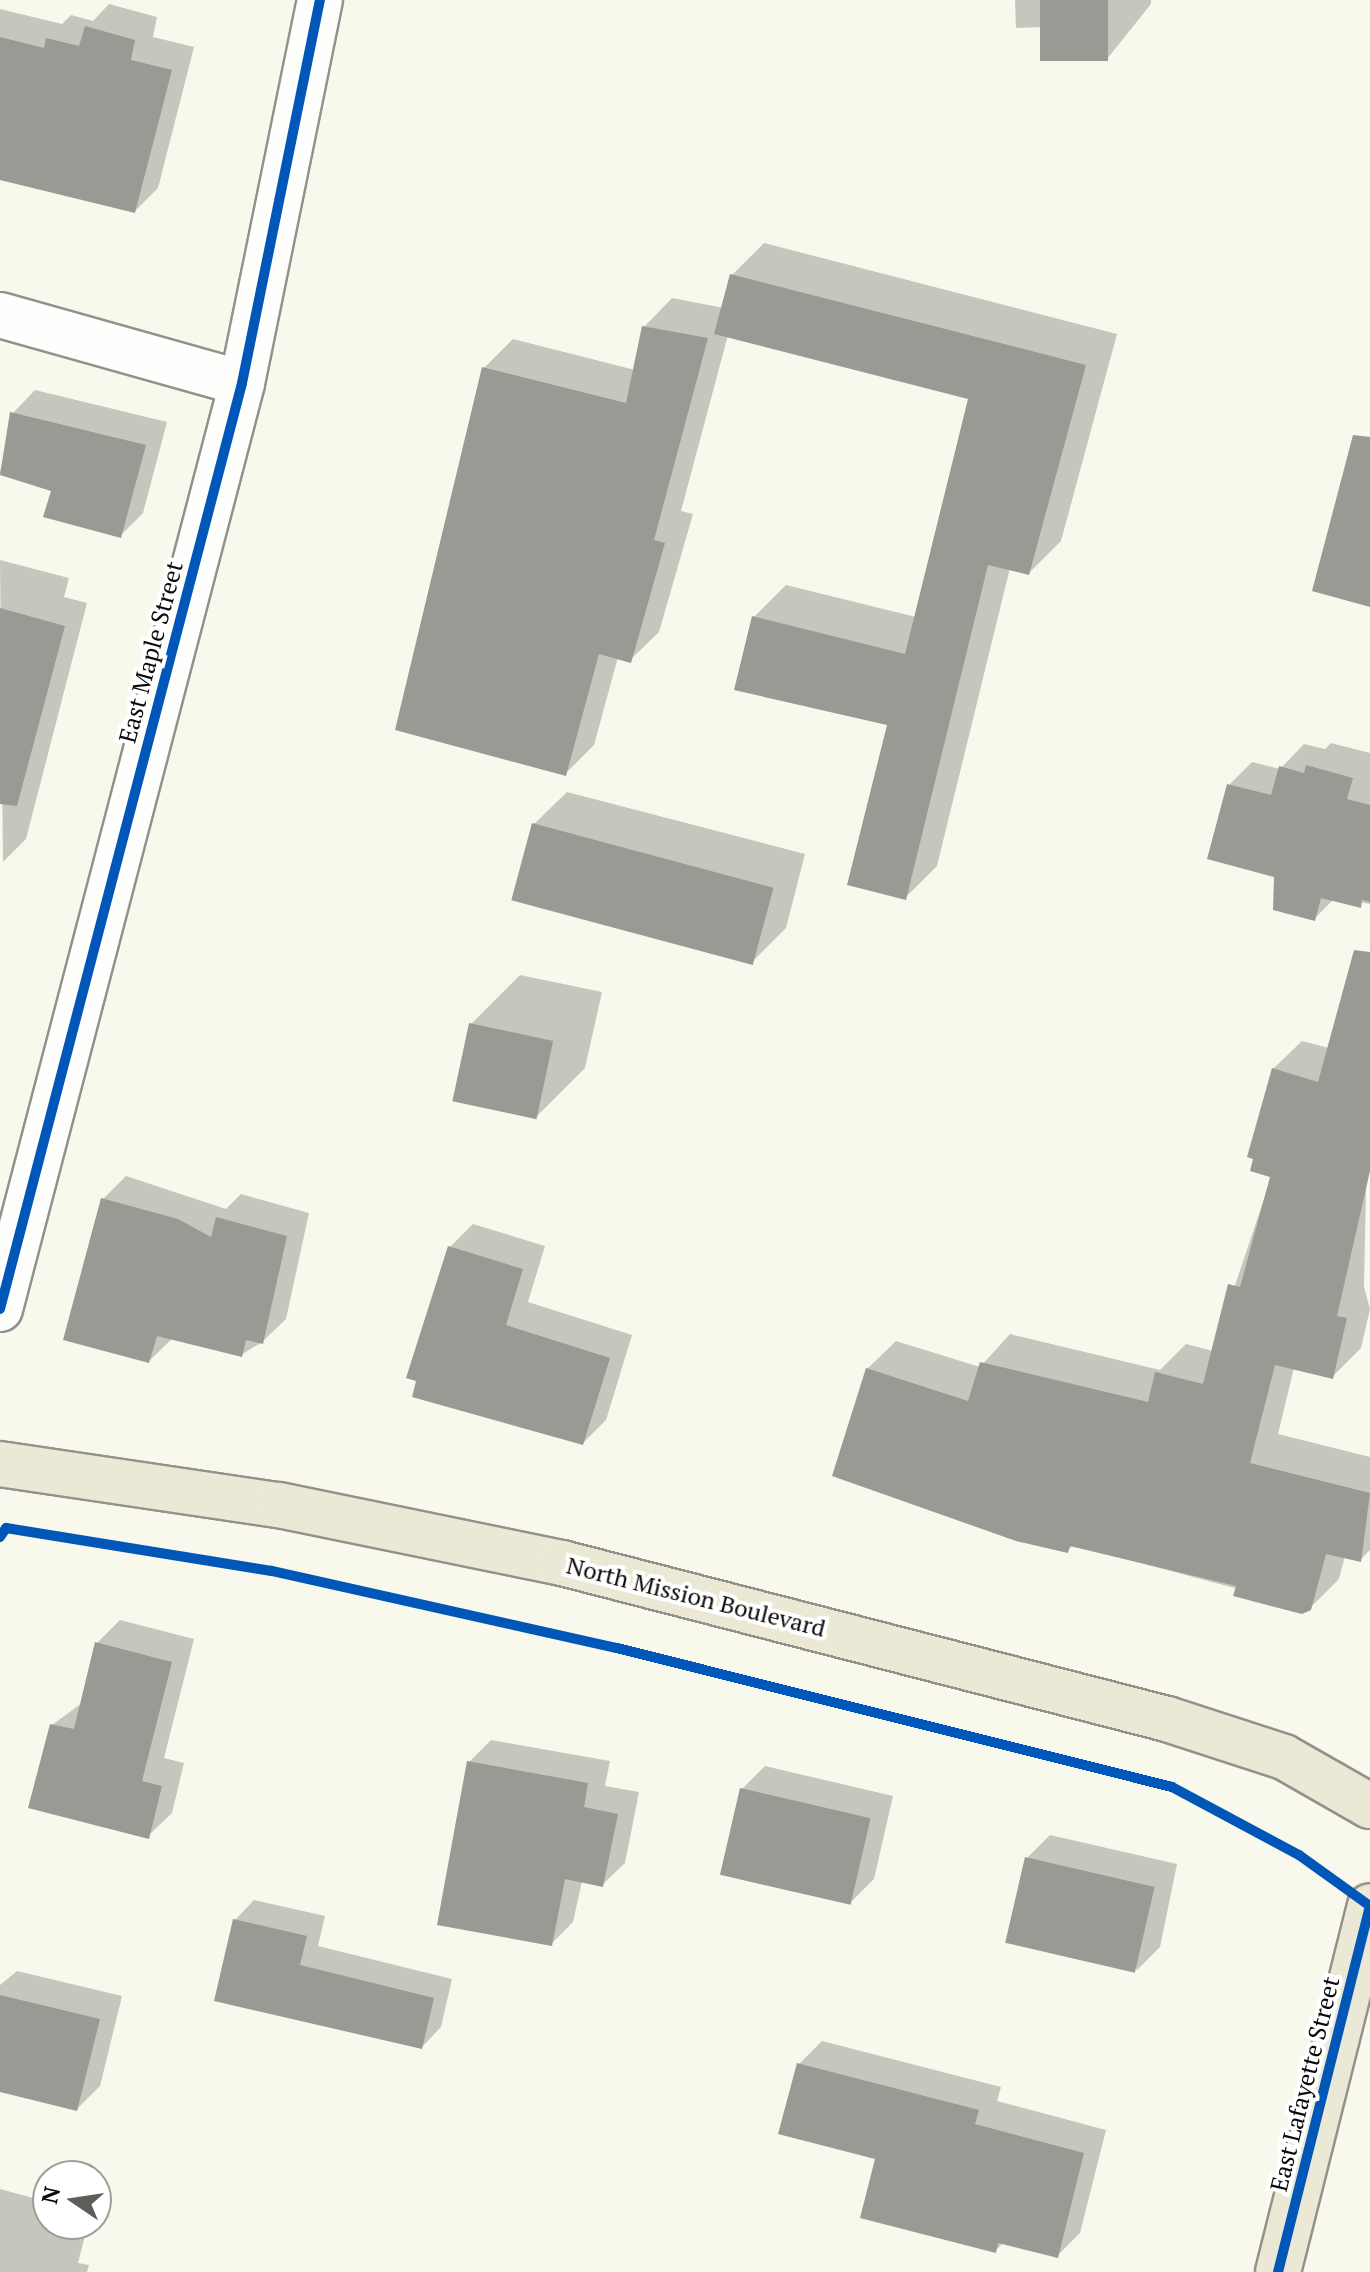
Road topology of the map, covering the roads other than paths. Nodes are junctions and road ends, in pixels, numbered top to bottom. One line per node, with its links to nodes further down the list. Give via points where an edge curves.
1 (320, 0): 3 (street, East Maple Street)
2 (0, 315): 3 (street)
3 (242, 383): 4 (street, East Maple Street)
4 (0, 1309)
5 (0, 1464): 6 (main road, North Mission Boulevard, via 294,1507 577,1567 1167,1719 1284,1757)
6 (1370, 1806)
7 (1370, 1906): 8 (main road, East Lafayette Street)
8 (1278, 2272)

